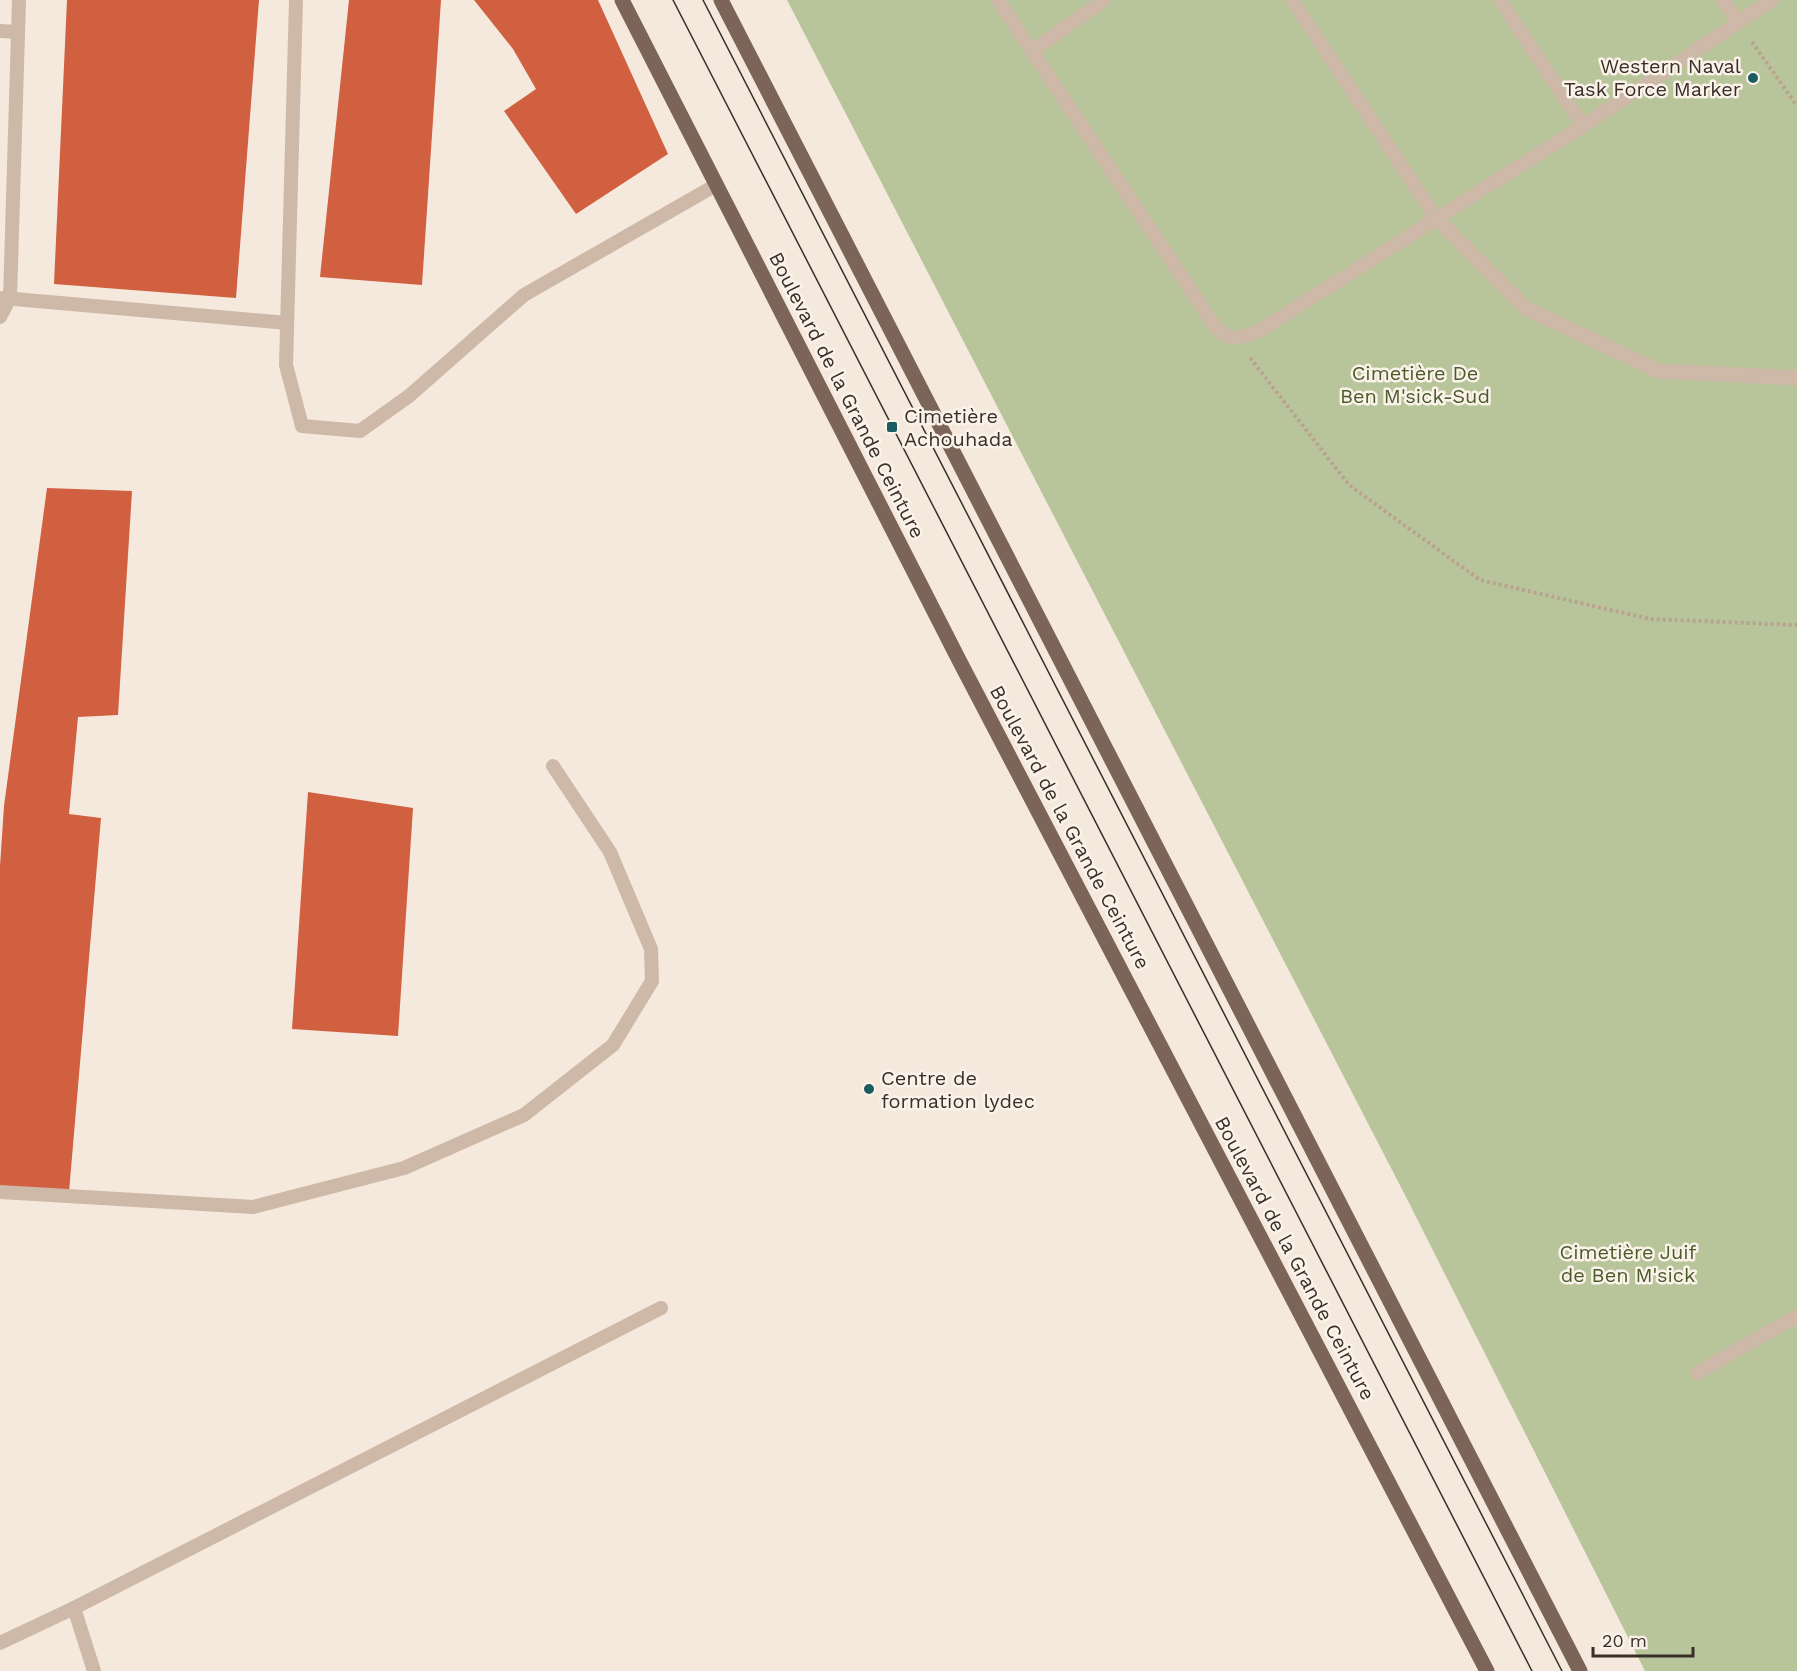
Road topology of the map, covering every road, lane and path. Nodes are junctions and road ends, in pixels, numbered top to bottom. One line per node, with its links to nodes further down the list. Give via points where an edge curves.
1 (19, 0): 13 (lane)
2 (296, 0): 21 (lane)
3 (622, 0): 17 (main road, Boulevard de la Grande Ceinture)
4 (721, 0): 34 (main road)
5 (998, 0): 14 (lane)
6 (1104, 0): 14 (lane)
7 (1292, 0): 18 (lane)
8 (1500, 0): 16 (lane)
9 (1723, 0): 11 (lane)
10 (1772, 0): 11 (lane)
11 (1738, 22): 15 (path); 16 (lane)
12 (0, 31): 13 (lane)
13 (18, 32): 19 (lane)
14 (1032, 51): 22 (lane, via 1216,328 1224,337)
15 (1797, 106)
16 (1582, 126): 18 (lane)
17 (716, 185): 21 (lane, via 524,295 409,396 360,431 302,426 286,365); 33 (main road, Boulevard de la Grande Ceinture, via 960,662)
18 (1436, 218): 22 (lane, via 1259,332); 23 (street, via 1527,309 1659,371)
19 (5, 298): 20 (lane); 21 (lane)
20 (0, 317)
21 (287, 322)
22 (1235, 339): 24 (path, via 1349,485 1480,580 1650,619)
23 (1797, 378)
24 (1797, 625)
25 (553, 766): 26 (lane, via 610,852 651,949 652,981 613,1045 524,1115 404,1168 253,1207)
26 (0, 1192)
27 (661, 1308): 30 (lane)
28 (1797, 1316): 29 (lane)
29 (1697, 1373)
30 (74, 1608): 31 (lane); 32 (lane)
31 (0, 1643)
32 (94, 1671)
33 (1487, 1671)
34 (1580, 1671)

